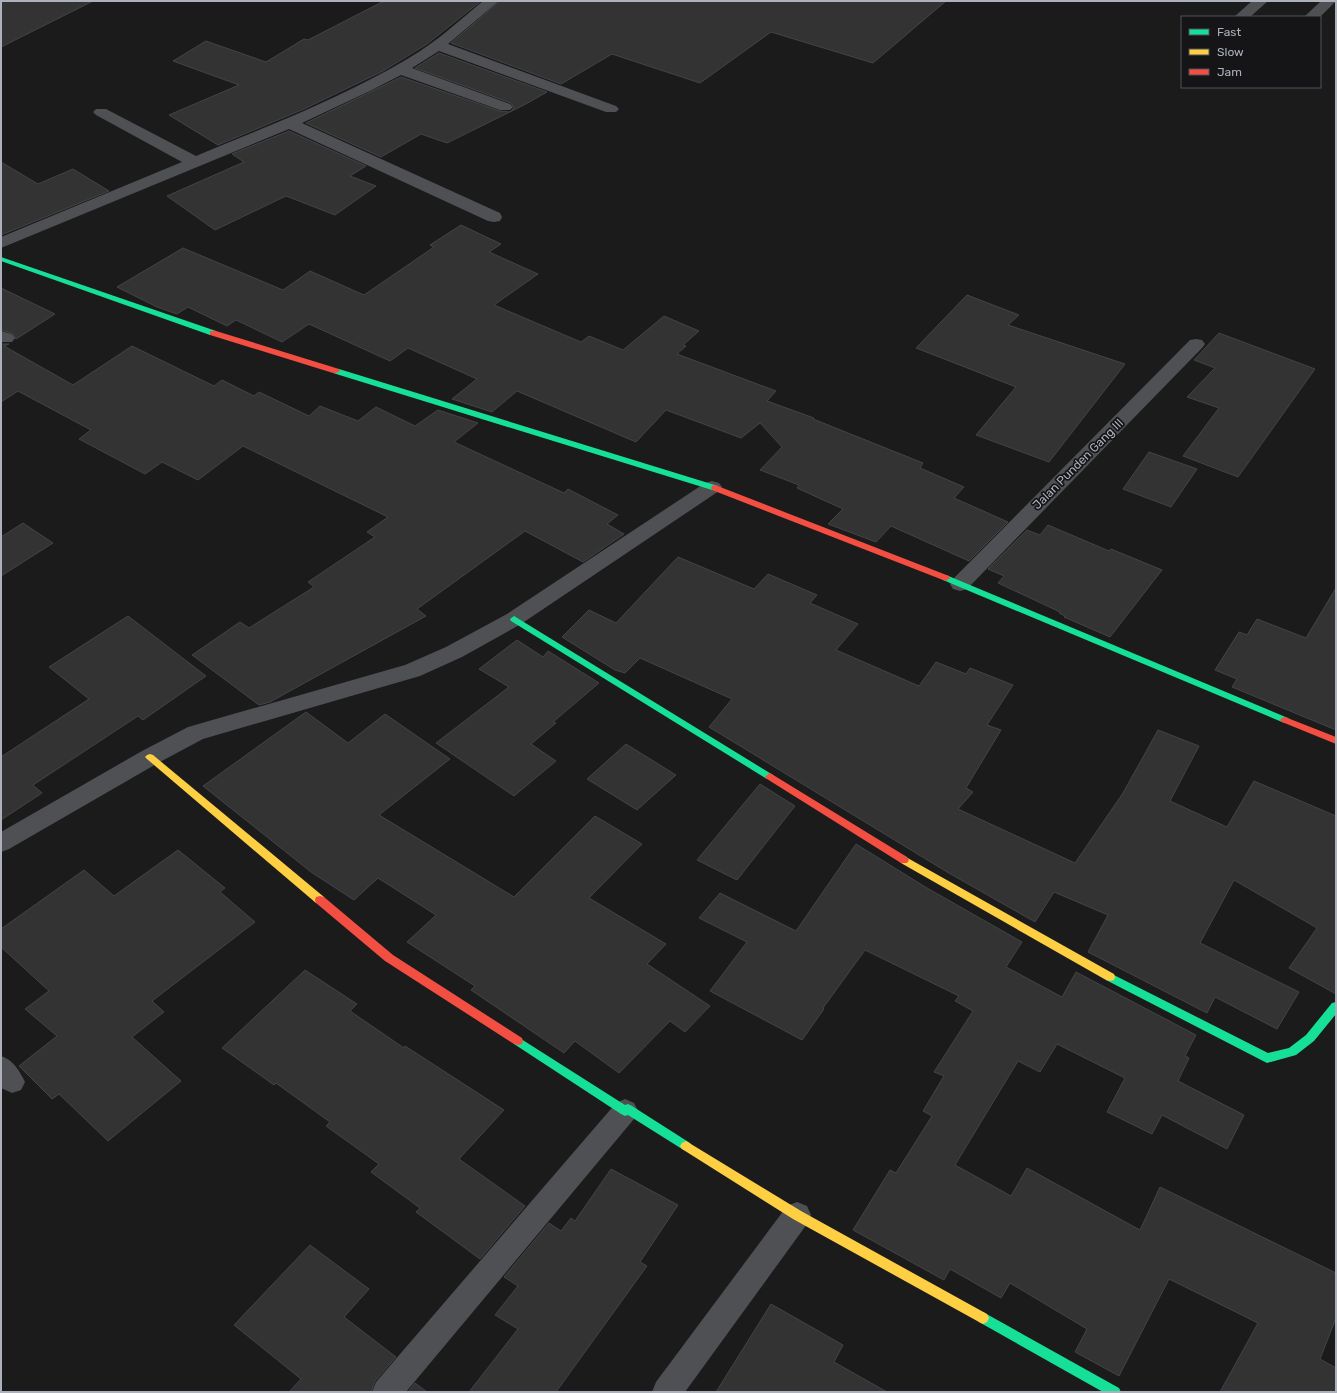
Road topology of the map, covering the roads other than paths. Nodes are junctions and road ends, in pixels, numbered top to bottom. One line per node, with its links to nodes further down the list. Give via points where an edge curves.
1 (492, 1): 6 (street)
2 (1261, 1): 4 (street)
3 (1329, 1): 5 (street)
4 (1242, 16)
5 (1312, 16)
6 (437, 45): 7 (street); 9 (street)
7 (400, 69): 8 (street); 11 (street)
8 (505, 107)
9 (611, 109)
10 (101, 112): 12 (street)
11 (289, 123): 12 (street); 13 (street)
12 (195, 162): 14 (street)
13 (494, 216)
14 (1, 243)
15 (1, 259): 17 (street, via 186,325)
16 (1196, 344): 18 (street, Jalan Punden Gang III)
17 (712, 487): 18 (street); 19 (street)
18 (960, 584): 20 (street)
19 (514, 619): 21 (street, via 454,652 412,671 196,732); 23 (street, via 936,880 1082,962 1267,1058 1292,1052 1310,1038)
20 (1336, 741)
21 (150, 756): 22 (street); 24 (street, via 389,958)
22 (1, 843)
23 (1336, 1007)
24 (625, 1112): 25 (street, via 628,1109); 26 (street)
25 (796, 1214): 27 (street); 28 (street)
26 (387, 1392)
27 (667, 1392)
28 (1115, 1392)

